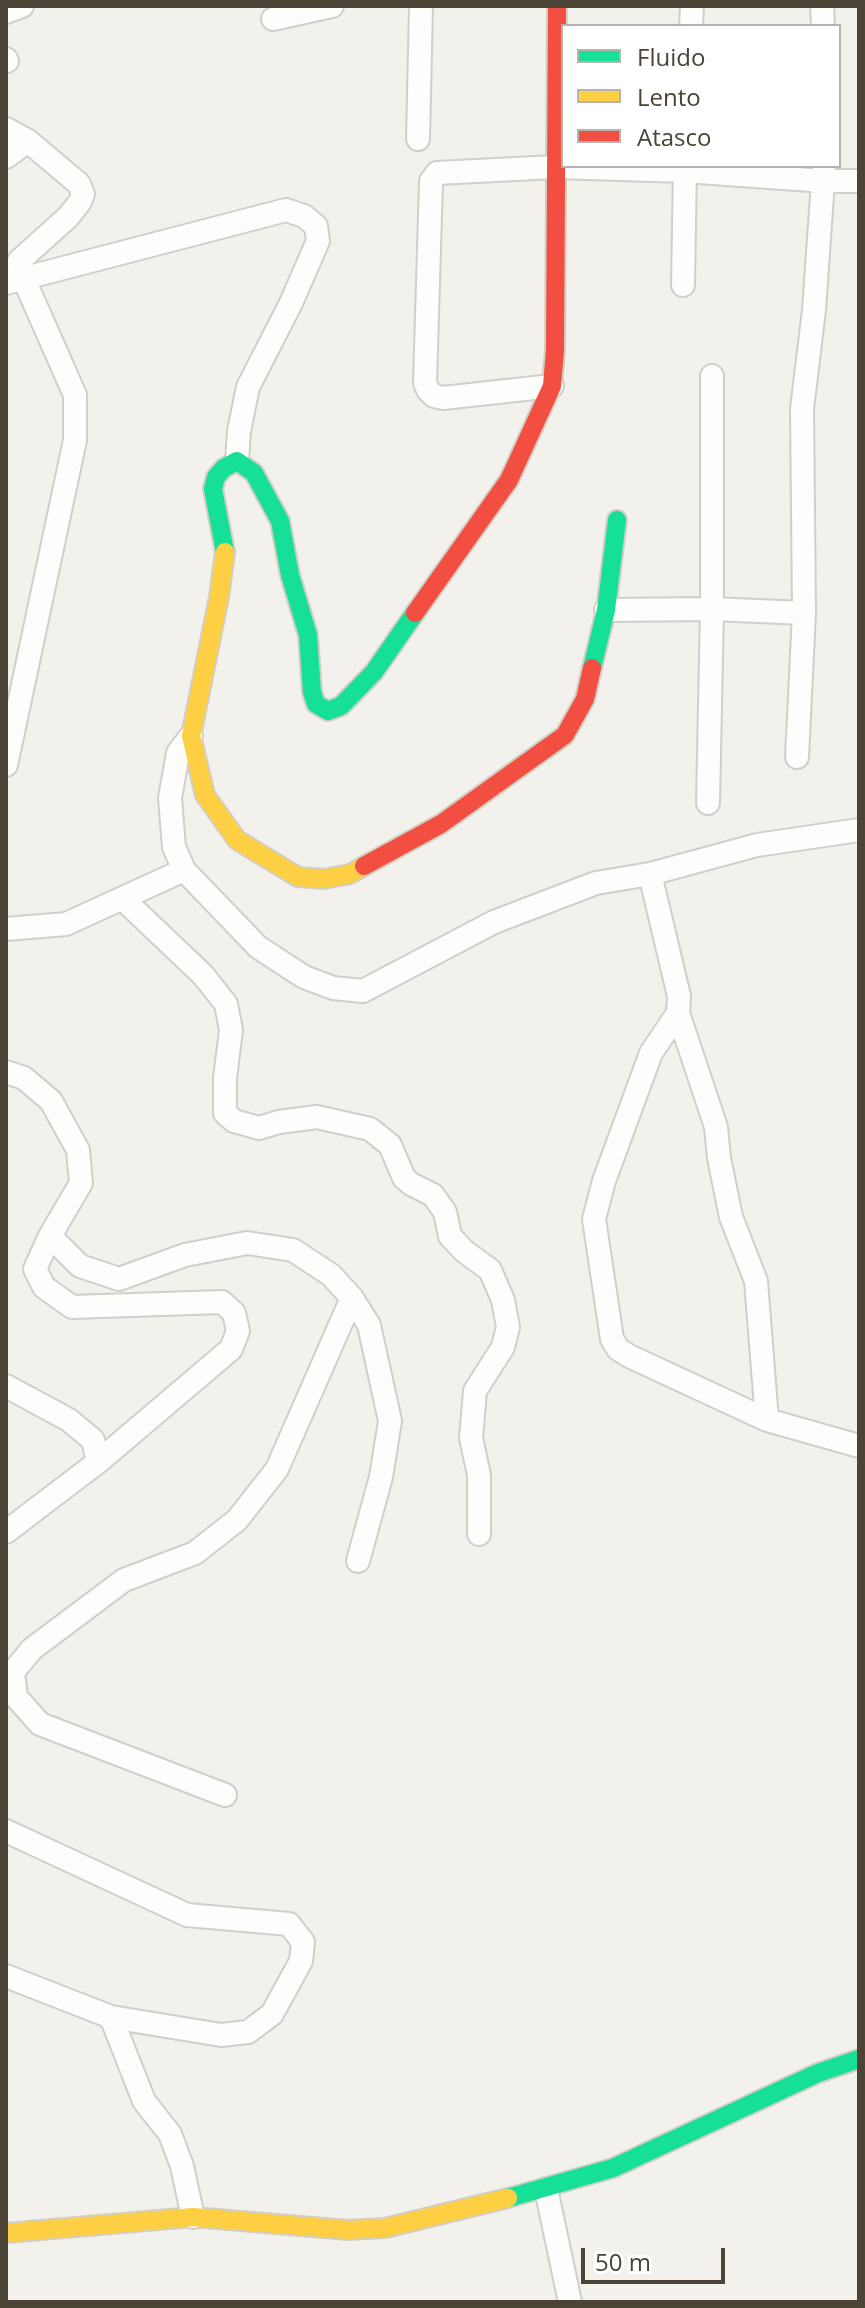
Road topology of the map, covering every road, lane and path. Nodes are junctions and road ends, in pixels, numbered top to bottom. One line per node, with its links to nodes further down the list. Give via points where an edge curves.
1 (22, 6): 5 (street)
2 (332, 6): 6 (street)
3 (421, 6): 8 (street)
4 (557, 6): 11 (street)
5 (6, 12)
6 (273, 19)
7 (6, 129): 9 (street)
8 (418, 139)
9 (28, 141): 10 (street); 16 (street, via 79,184 83,194 68,217 19,261)
10 (6, 157)
11 (555, 167): 12 (street); 19 (street); 19 (street, via 441,171 433,177 425,383 434,396 443,398)
12 (561, 167)
13 (685, 168): 14 (street); 17 (street)
14 (824, 174): 15 (street); 24 (street, via 802,409)
15 (859, 181)
16 (15, 281): 20 (street, via 286,210 304,216 316,226 318,241 248,387); 27 (street, via 75,395 75,440)
17 (683, 285)
18 (712, 376): 22 (street)
19 (552, 386): 20 (street, via 509,480 374,672 341,706 328,711 316,704 312,692 308,635 280,521 254,473)
20 (237, 461): 25 (street, via 216,477 213,489 226,546)
21 (617, 520): 23 (street)
22 (712, 609): 23 (street); 24 (street); 28 (street)
23 (606, 610): 25 (street, via 585,699 565,735 441,824 350,874 298,877 237,840 205,795)
24 (804, 613): 26 (street)
25 (191, 736): 30 (street, via 178,753 170,798 174,847)
26 (797, 757)
27 (6, 765)
28 (708, 803)
29 (859, 830): 31 (street, via 757,845)
30 (184, 870): 31 (street, via 258,947 304,977 333,988 363,991 494,922 596,883); 32 (street)
31 (650, 874): 34 (street, via 679,996)
32 (123, 899): 33 (street, via 66,924); 43 (street, via 226,1004 231,1030 225,1113 259,1128 317,1117 370,1129 390,1145 404,1178 439,1203 450,1236 490,1270 508,1327 503,1347 475,1391 471,1438 479,1475)
33 (6, 929)
34 (678, 1013): 39 (street, via 716,1127 731,1217 756,1281); 39 (street, via 651,1053 594,1219 612,1339 629,1356)
35 (6, 1072): 36 (street, via 24,1078 51,1101 78,1150 81,1183)
36 (50, 1236): 37 (street, via 80,1266 119,1279 185,1255 247,1243 293,1250 331,1275); 41 (street, via 35,1269 44,1287 72,1307 222,1302 234,1313 238,1331 231,1349)
37 (352, 1298): 44 (street, via 369,1325 390,1421); 45 (street, via 277,1469 237,1520 195,1553 124,1580 32,1649 13,1672 16,1697 40,1724)
38 (6, 1386): 41 (street, via 69,1420 93,1440)
39 (767, 1420): 40 (street)
40 (859, 1446)
41 (98, 1462): 42 (street)
42 (6, 1532)
43 (479, 1534)
44 (358, 1561)
45 (225, 1795)
46 (6, 1831): 48 (street, via 187,1915 289,1924 303,1942 301,1961 272,2014 248,2032 221,2035)
47 (6, 1976): 48 (street)
48 (111, 2017): 51 (street, via 144,2101 170,2134)
49 (859, 2059): 50 (street, via 613,2168)
50 (546, 2189): 51 (street, via 385,2228 348,2230); 53 (street)
51 (193, 2217): 52 (street)
52 (6, 2233)
53 (570, 2302)

